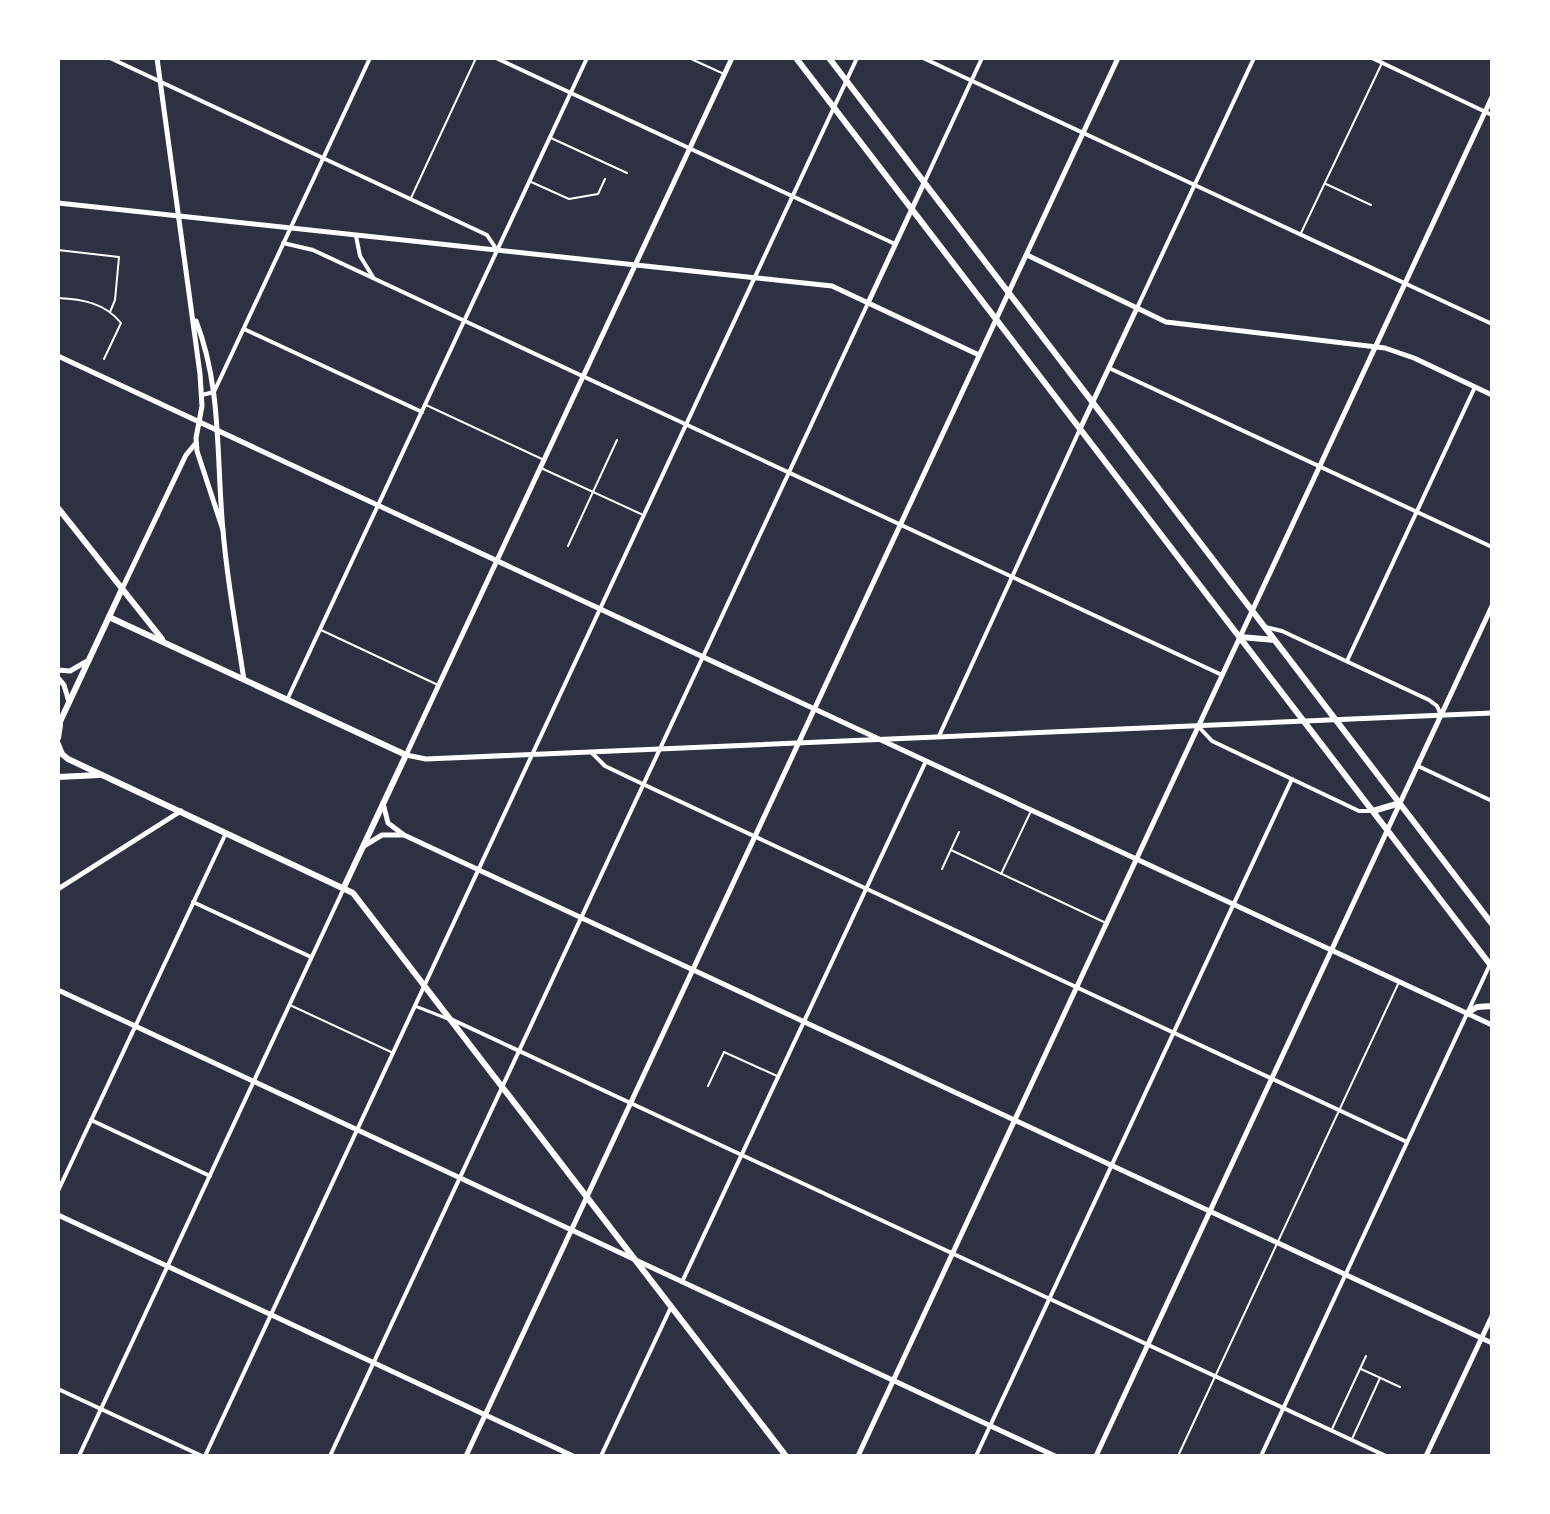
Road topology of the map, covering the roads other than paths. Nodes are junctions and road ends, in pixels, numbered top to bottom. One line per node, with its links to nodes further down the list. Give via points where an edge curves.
1 (110, 58): 21 (street)
2 (157, 58): 21 (main road)
3 (370, 58): 30 (street)
4 (476, 58): 38 (lane)
5 (496, 58): 22 (street)
6 (587, 58): 22 (street)
7 (689, 58): 18 (lane)
8 (732, 58): 18 (main road)
9 (796, 58): 24 (main road)
10 (829, 58): 20 (main road)
11 (857, 58): 20 (street)
12 (923, 58): 19 (street)
13 (982, 58): 19 (street)
14 (1118, 58): 27 (main road)
15 (1254, 58): 36 (street)
16 (1372, 58): 17 (street)
17 (1382, 63): 25 (street); 35 (lane)
18 (724, 74): 29 (main road)
19 (972, 80): 27 (street); 34 (street)
20 (846, 81): 24 (street); 34 (main road)
21 (161, 82): 30 (street); 42 (main road)
22 (571, 93): 28 (street); 29 (street)
23 (1492, 97): 25 (main road)
24 (834, 107): 37 (street); 41 (main road)
25 (1485, 112): 26 (street); 54 (main road)
26 (1492, 115)
27 (1084, 133): 36 (street); 50 (main road)
28 (550, 137): 31 (lane); 33 (street)
29 (689, 149): 37 (street); 51 (main road)
30 (323, 158): 38 (street); 43 (street)
31 (627, 173)
32 (605, 179): 33 (lane, via 598,194 573,200)
33 (529, 181): 49 (street)
34 (924, 183): 41 (main road); 55 (main road)
35 (1325, 183): 40 (lane); 44 (lane)
36 (1195, 185): 44 (street); 58 (street)
37 (793, 196): 47 (street); 53 (street)
38 (410, 199): 49 (street, via 487,235)
39 (58, 203): 42 (main road)
40 (1371, 205)
41 (912, 209): 47 (main road); 61 (main road)
42 (180, 216): 43 (main road); 60 (main road)
43 (290, 228): 45 (main road); 46 (street)
44 (1301, 235): 54 (street)
45 (356, 236): 49 (main road); 52 (street, via 360,256)
46 (283, 243): 52 (street, via 313,250); 64 (street)
47 (895, 244): 57 (main road)
48 (58, 250): 59 (lane, via 119,257)
49 (497, 250): 51 (main road); 62 (street)
50 (1027, 255): 55 (main road); 58 (main road)
51 (635, 266): 53 (main road); 70 (main road)
52 (375, 279): 62 (street)
53 (754, 279): 57 (main road, via 832,286); 79 (street)
54 (1405, 283): 63 (street); 65 (main road)
55 (1009, 293): 61 (main road); 75 (main road)
56 (58, 298): 59 (lane, via 86,301)
57 (868, 303): 66 (main road); 87 (street)
58 (1137, 308): 65 (main road, via 1166,322); 69 (main road)
59 (110, 312): 68 (lane, via 121,323)
60 (193, 313): 72 (main road); 73 (main road)
61 (996, 319): 66 (main road); 80 (main road)
62 (464, 321): 70 (street); 76 (street)
63 (1492, 324)
64 (244, 329): 72 (street); 77 (street)
65 (1376, 346): 71 (main road); 85 (main road)
66 (979, 355): 93 (main road)
67 (58, 356): 78 (main road)
68 (104, 359)
69 (1109, 368): 75 (main road); 85 (street)
70 (583, 377): 79 (street); 84 (main road)
71 (1475, 387): 74 (main road); 91 (street)
72 (214, 392): 73 (street); 81 (main road)
73 (202, 395): 78 (main road)
74 (1492, 395)
75 (1093, 403): 80 (main road); 102 (main road)
76 (425, 405): 77 (street); 84 (lane)
77 (422, 412): 89 (street)
78 (200, 422): 81 (main road); 83 (main road)
79 (686, 425): 87 (street); 92 (street)
80 (1080, 429): 98 (street); 106 (main road)
81 (218, 430): 89 (main road); 94 (main road)
82 (617, 440): 88 (lane)
83 (196, 443): 94 (main road); 99 (main road)
84 (544, 460): 86 (main road)
85 (1320, 466): 91 (street); 102 (main road)
86 (540, 468): 88 (lane); 97 (main road)
87 (789, 472): 93 (street); 109 (street)
88 (593, 492): 92 (lane); 95 (lane)
89 (378, 506): 97 (main road); 105 (street)
90 (58, 508): 99 (main road)
91 (1417, 512): 96 (street); 111 (street)
92 (644, 516): 101 (street)
93 (900, 524): 98 (street); 119 (main road)
94 (223, 530): 115 (main road)
95 (568, 546)
96 (1492, 547)
97 (497, 561): 101 (main road); 116 (main road)
98 (1012, 576): 113 (street); 126 (street)
99 (122, 589): 103 (main road); 108 (main road)
100 (1492, 606): 121 (main road)
101 (600, 609): 109 (main road); 134 (street)
102 (1252, 611): 104 (main road); 106 (main road)
103 (109, 617): 108 (main road); 110 (main road)
104 (1265, 627): 107 (main road); 111 (street)
105 (320, 630): 116 (lane); 117 (street)
106 (1240, 637): 107 (main road); 113 (main road); 123 (main road)
107 (1274, 640): 122 (main road)
108 (164, 642): 115 (main road)
109 (703, 657): 119 (main road); 131 (street)
110 (90, 659): 112 (main road, via 70,671); 118 (main road)
111 (1347, 661): 121 (street, via 1429,700)
112 (58, 670)
113 (1222, 675): 125 (main road)
114 (58, 678): 118 (main road)
115 (244, 680): 117 (main road)
116 (439, 685): 133 (main road)
117 (287, 700): 133 (main road)
118 (69, 704): 124 (main road)
119 (814, 709): 128 (main road); 129 (main road)
120 (1492, 713): 121 (main road)
121 (1441, 715): 122 (main road); 136 (main road)
122 (1336, 720): 123 (main road); 143 (main road)
123 (1304, 721): 125 (main road); 146 (main road)
124 (59, 724): 127 (main road)
125 (1198, 726): 126 (main road); 139 (street, via 1212,741); 154 (main road)
126 (939, 736): 128 (main road)
127 (58, 738)
128 (880, 739): 129 (main road); 135 (main road)
129 (798, 743): 131 (main road); 151 (main road)
130 (58, 744): 137 (main road, via 64,757)
131 (660, 749): 132 (main road); 140 (street)
132 (591, 752): 134 (main road); 140 (street, via 605,766)
133 (406, 755): 134 (main road); 142 (main road)
134 (532, 755): 156 (street)
135 (926, 761): 144 (main road); 160 (street)
136 (1417, 766): 141 (street); 143 (main road)
137 (103, 775): 138 (main road); 145 (main road)
138 (58, 777)
139 (1292, 779): 146 (street, via 1359,811); 162 (street)
140 (643, 785): 151 (street); 163 (street)
141 (1492, 801)
142 (383, 802): 150 (main road, via 388,823); 152 (main road)
143 (1400, 803): 146 (main road); 147 (main road); 165 (main road)
144 (1031, 810): 154 (main road); 157 (lane)
145 (181, 811): 149 (main road); 159 (main road)
146 (1373, 811): 147 (main road)
147 (1387, 830): 166 (main road); 168 (main road)
148 (959, 832): 153 (lane)
149 (226, 833): 158 (main road); 161 (street)
150 (404, 835): 152 (main road, via 382,835); 156 (main road)
151 (754, 837): 160 (street); 169 (main road)
152 (363, 847): 158 (main road)
153 (951, 850): 155 (lane); 157 (lane)
154 (1136, 859): 162 (main road); 164 (main road)
155 (942, 869)
156 (478, 870): 163 (main road); 171 (street)
157 (1001, 874): 164 (lane)
158 (344, 887): 167 (street); 171 (main road)
159 (58, 889)
160 (866, 889): 172 (street); 179 (street)
161 (193, 902): 167 (street); 181 (street)
162 (1234, 905): 166 (main road); 182 (street)
163 (581, 918): 169 (main road); 183 (street)
164 (1107, 923): 172 (main road)
165 (1492, 924)
166 (1331, 950): 170 (main road); 186 (main road)
167 (311, 957): 174 (street)
168 (1491, 964): 177 (street)
169 (692, 970): 179 (main road); 190 (main road)
170 (1400, 982): 177 (main road); 191 (lane)
171 (425, 985): 175 (street); 178 (main road)
172 (1077, 987): 182 (street); 193 (main road)
173 (58, 990): 181 (main road)
174 (289, 1005): 184 (lane); 187 (street)
175 (415, 1006): 178 (street); 184 (street)
176 (1492, 1006): 177 (main road)
177 (1467, 1013): 180 (main road); 195 (street)
178 (451, 1020): 183 (street); 189 (main road)
179 (804, 1022): 185 (street); 193 (main road)
180 (1492, 1025)
181 (135, 1026): 187 (main road); 192 (street)
182 (1174, 1033): 186 (street); 197 (street)
183 (519, 1051): 189 (street); 190 (street)
184 (392, 1053): 194 (street)
185 (778, 1077): 188 (lane, via 724,1052); 196 (street)
186 (1272, 1078): 191 (street); 202 (main road)
187 (254, 1081): 194 (main road); 198 (street)
188 (708, 1086)
189 (502, 1087): 199 (street); 201 (main road)
190 (630, 1104): 196 (street); 201 (main road)
191 (1339, 1110): 195 (street); 205 (lane)
192 (91, 1120): 198 (street); 200 (street)
193 (1014, 1120): 197 (main road); 206 (main road)
194 (357, 1129): 199 (main road); 213 (street)
195 (1407, 1142): 209 (street)
196 (742, 1156): 206 (street); 210 (street)
197 (1112, 1166): 202 (main road); 211 (street)
198 (210, 1176): 208 (street)
199 (460, 1177): 204 (main road); 219 (street)
200 (58, 1191)
201 (586, 1196): 204 (main road); 207 (main road)
202 (1210, 1212): 205 (main road); 217 (main road)
203 (58, 1215): 208 (main road)
204 (571, 1229): 207 (main road); 228 (main road)
205 (1278, 1243): 209 (main road); 221 (lane)
206 (952, 1254): 211 (street); 223 (main road)
207 (634, 1259): 210 (main road); 212 (main road)
208 (168, 1266): 213 (main road); 227 (street)
209 (1345, 1275): 215 (main road); 226 (street)
210 (682, 1282): 223 (main road)
211 (1050, 1299): 217 (street); 229 (street)
212 (671, 1307): 237 (street); 238 (main road)
213 (271, 1315): 219 (main road); 233 (street)
214 (1492, 1316): 215 (main road)
215 (1481, 1338): 216 (main road); 246 (main road)
216 (1492, 1343)
217 (1148, 1345): 221 (street); 242 (main road)
218 (1366, 1356): 220 (lane)
219 (373, 1363): 228 (main road); 234 (street)
220 (1360, 1369): 222 (lane); 230 (lane)
221 (1215, 1376): 226 (street); 243 (lane)
222 (1380, 1378): 224 (lane); 231 (lane)
223 (893, 1380): 229 (main road); 239 (main road)
224 (1400, 1387)
225 (58, 1389): 227 (street)
226 (1283, 1408): 230 (street); 244 (street)
227 (101, 1409): 232 (street); 233 (street)
228 (485, 1415): 235 (main road); 236 (main road)
229 (991, 1426): 240 (street); 241 (main road)
230 (1332, 1431): 231 (street)
231 (1351, 1440): 245 (street)
232 (79, 1456)
233 (203, 1456)
234 (330, 1456)
235 (466, 1456)
236 (573, 1456)
237 (601, 1456)
238 (786, 1456)
239 (858, 1456)
240 (976, 1456)
241 (1055, 1456)
242 (1096, 1456)
243 (1178, 1456)
244 (1261, 1456)
245 (1386, 1456)
246 (1426, 1456)

